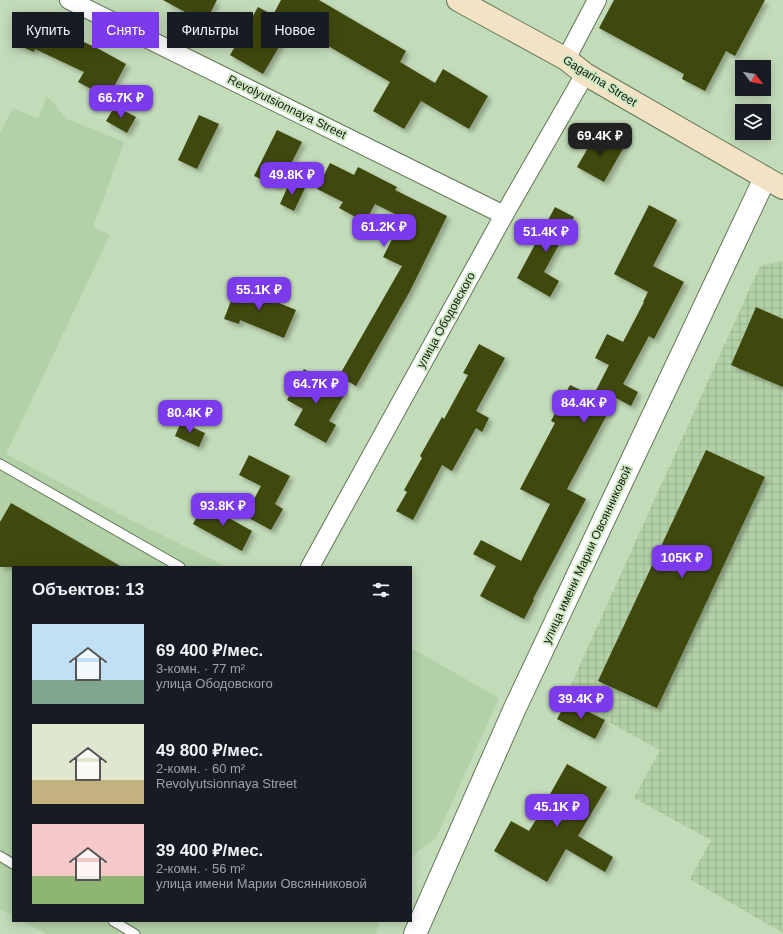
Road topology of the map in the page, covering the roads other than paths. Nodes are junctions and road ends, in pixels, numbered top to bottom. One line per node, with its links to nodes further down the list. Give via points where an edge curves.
1 (69, 0): 7 (street, Revolyutsionnaya Street)
2 (458, 0): 4 (main road, Gagarina Street)
3 (597, 0): 4 (street)
4 (566, 59): 5 (main road, Gagarina Street)
5 (585, 74): 6 (main road, Gagarina Street); 7 (street, улица Ободовского)
6 (774, 183): 15 (street, улица имени Марии Овсянниковой, via 518,701)
7 (504, 215): 10 (street, улица Ободовского)
8 (0, 464): 9 (lane)
9 (178, 566)
10 (311, 566)
11 (0, 856): 12 (lane)
12 (12, 863)
13 (115, 922): 14 (lane)
14 (135, 934)
15 (415, 934)

